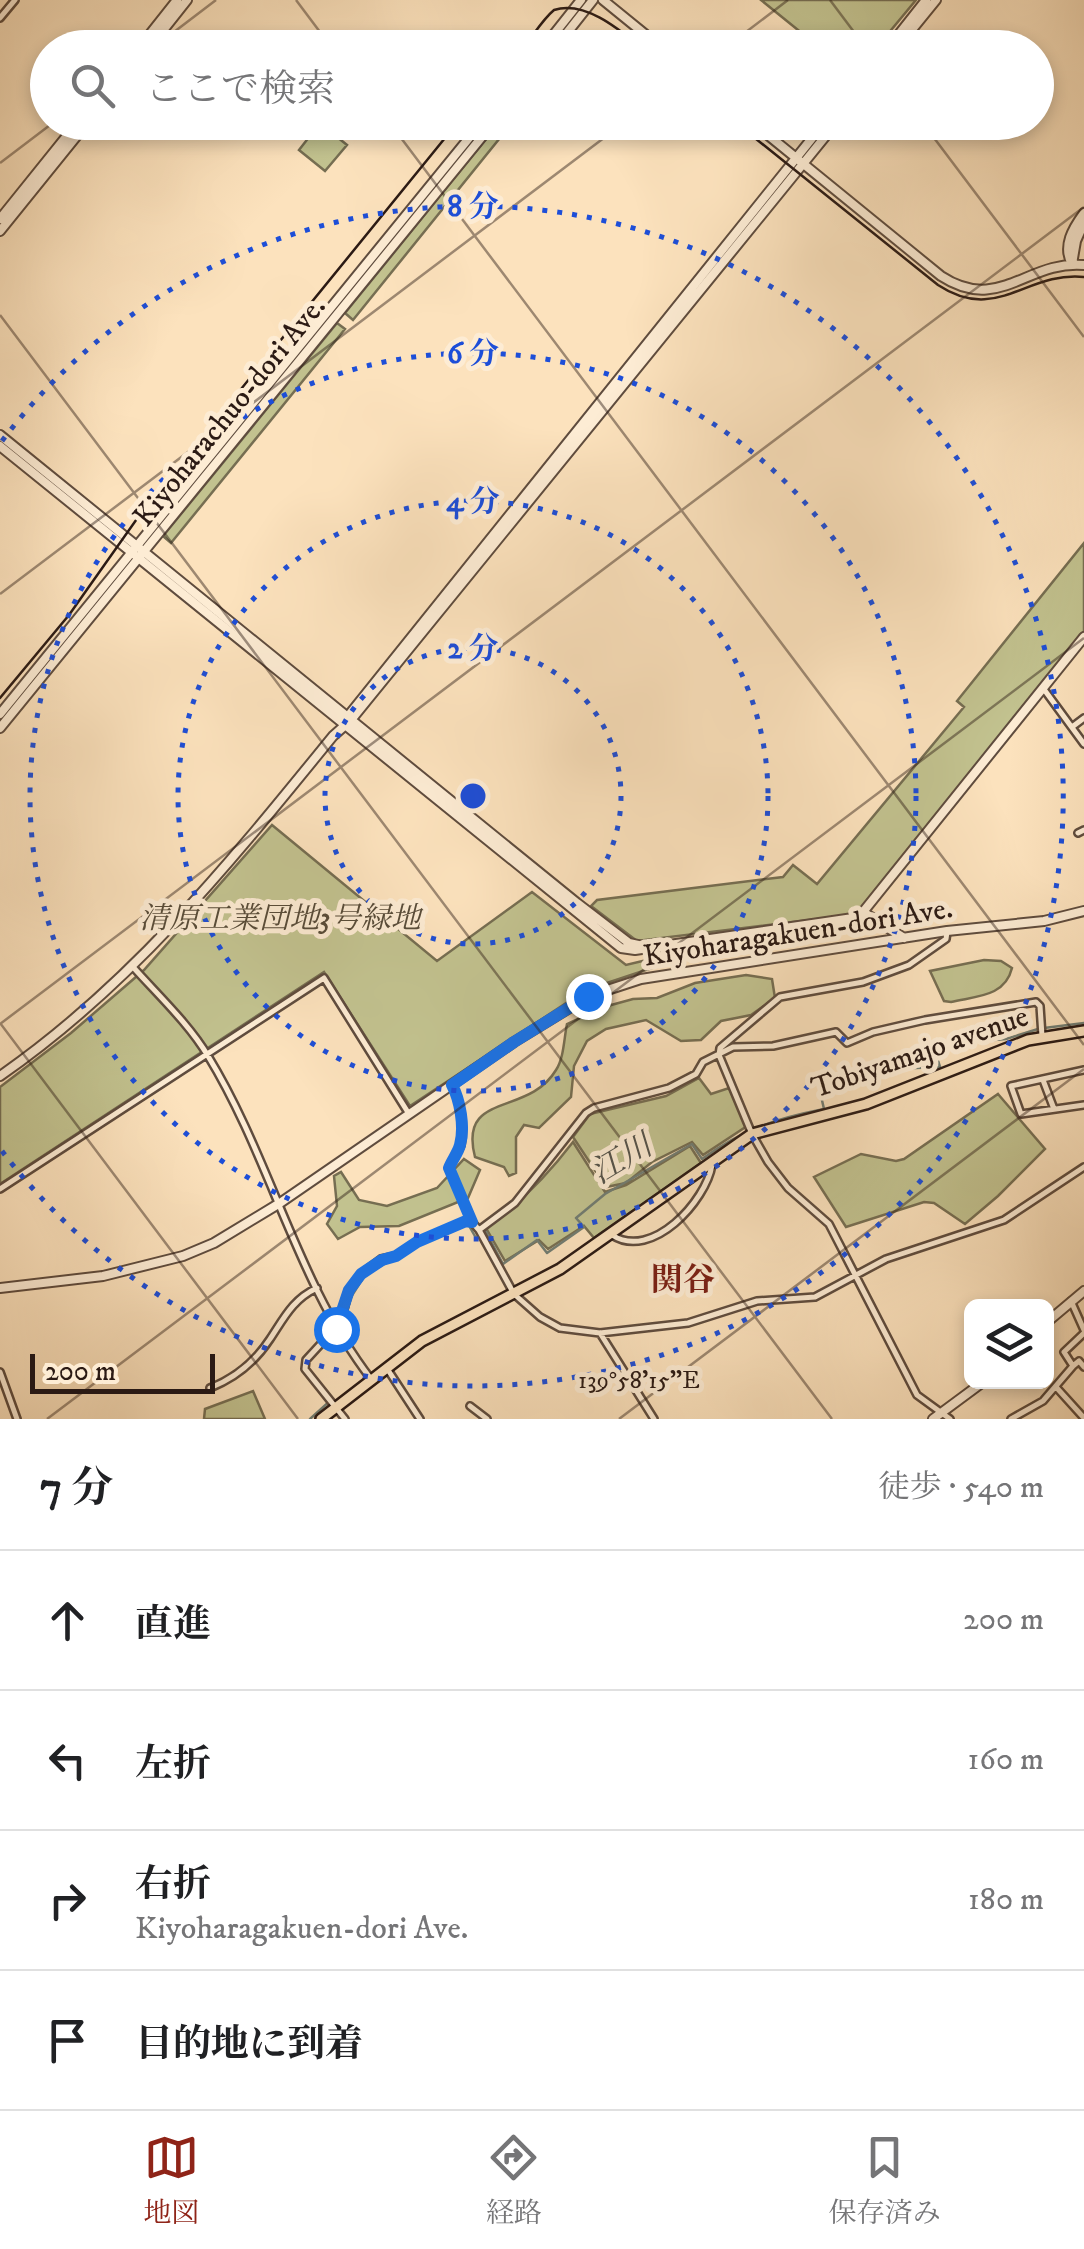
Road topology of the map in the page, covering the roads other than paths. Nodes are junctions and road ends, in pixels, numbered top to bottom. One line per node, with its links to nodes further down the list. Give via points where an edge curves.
1 (14, 0): 9 (street)
2 (177, 0): 10 (street)
3 (188, 0): 11 (street)
4 (581, 0): 12 (street)
5 (593, 0): 13 (street)
6 (602, 0): 14 (street)
7 (926, 0): 15 (street)
8 (936, 0): 16 (street)
9 (0, 18)
10 (153, 30)
11 (164, 30)
12 (557, 30)
13 (569, 30)
14 (640, 30)
15 (902, 30)
16 (912, 30)
17 (64, 140): 26 (street)
18 (73, 140): 28 (street)
19 (468, 140): 33 (street, Kiyoharachuo-dori Ave.)
20 (479, 140): 33 (street, Kiyoharachuo-dori Ave.)
21 (774, 140): 24 (street)
22 (813, 140): 24 (street)
23 (820, 140): 24 (street)
24 (800, 161): 29 (street, via 960,286 998,289); 38 (street)
25 (1084, 213): 29 (street, via 1070,238)
26 (0, 219)
27 (1084, 223): 29 (street)
28 (0, 231)
29 (1072, 264): 30 (street)
30 (1084, 265)
31 (0, 434): 33 (street)
32 (0, 446): 33 (street)
33 (138, 552): 36 (street, Kiyoharachuo-dori Ave.); 38 (street); 40 (street, Kiyoharachuo-dori Ave.)
34 (1084, 637): 35 (street)
35 (1043, 688): 39 (street); 43 (street)
36 (0, 714)
37 (1084, 718): 39 (street)
38 (347, 720): 43 (street, via 629,950); 46 (street, via 214,882)
39 (1072, 727): 41 (street)
40 (0, 728)
41 (1084, 744)
42 (1084, 911): 44 (street, Kiyoharagakuen-dori Ave.)
43 (863, 912): 45 (street)
44 (947, 932): 45 (street, Kiyoharagakuen-dori Ave.); 50 (street, via 909,965 851,986 780,997 720,1048)
45 (904, 938): 54 (street, Kiyoharagakuen-dori Ave., via 642,978 588,996)
46 (134, 967): 49 (street); 52 (street)
47 (1084, 1031): 48 (highway, Tobiyamajo avenue)
48 (1042, 1037): 50 (street, via 1036,1002 925,1020 847,1043 825,1032); 58 (highway, Tobiyamajo avenue, via 866,1104)
49 (207, 1054): 57 (street, via 324,978); 61 (street); 62 (street)
50 (719, 1056): 58 (street); 64 (street, via 669,1088 586,1114 516,1204)
51 (1084, 1070): 53 (street)
52 (0, 1076)
53 (1043, 1080): 56 (street); 56 (street, via 1011,1086 1021,1114)
54 (452, 1085): 57 (street, Kiyoharagakuen-dori Ave.); 63 (street, via 462,1136 449,1168)
55 (1084, 1105): 56 (street)
56 (1054, 1110)
57 (409, 1114): 62 (street, Kiyoharagakuen-dori Ave.)
58 (752, 1134): 59 (highway, Tobiyamajo avenue); 66 (street, via 788,1188 829,1224)
59 (712, 1162): 65 (highway, Tobiyamajo avenue); 65 (street, via 684,1216 669,1229 634,1240)
60 (1084, 1167): 66 (street, via 1004,1220)
61 (0, 1190)
62 (280, 1204): 67 (street, Kiyoharagakuen-dori Ave., via 183,1256 102,1276); 68 (street)
63 (472, 1222): 64 (street); 74 (street, via 417,1242 361,1274)
64 (479, 1230): 70 (street)
65 (612, 1235): 70 (highway, Tobiyamajo avenue)
66 (856, 1275): 76 (street, via 808,1299 757,1302 688,1323); 88 (street, via 917,1395)
67 (0, 1288)
68 (318, 1288): 74 (street); 83 (street, via 304,1294 241,1372)
69 (1084, 1291): 71 (street)
70 (514, 1294): 76 (street, via 560,1328); 79 (highway, Tobiyamajo avenue, via 437,1332)
71 (1073, 1298): 72 (street); 73 (street); 75 (street)
72 (1084, 1308)
73 (1054, 1316)
74 (336, 1329): 81 (street); 85 (street, via 304,1364)
75 (1084, 1331): 77 (street, via 1064,1352)
76 (600, 1333): 95 (street)
77 (1073, 1366): 78 (street, via 1079,1361); 82 (street)
78 (1084, 1367)
79 (386, 1368): 81 (highway, Tobiyamajo avenue); 93 (street)
80 (0, 1372): 90 (street)
81 (372, 1379): 85 (highway, Tobiyamajo avenue)
82 (1056, 1386): 87 (street); 89 (street)
83 (210, 1388)
84 (973, 1389): 88 (street)
85 (336, 1406): 91 (highway, Tobiyamajo avenue); 92 (street)
86 (470, 1406): 94 (street)
87 (1029, 1410): 98 (street); 99 (street)
88 (943, 1411): 96 (street); 97 (street)
89 (1084, 1418)
90 (17, 1419)
91 (321, 1419)
92 (345, 1419)
93 (420, 1419)
94 (487, 1419)
95 (654, 1419)
96 (933, 1419)
97 (950, 1419)
98 (1011, 1419)
99 (1037, 1419)

